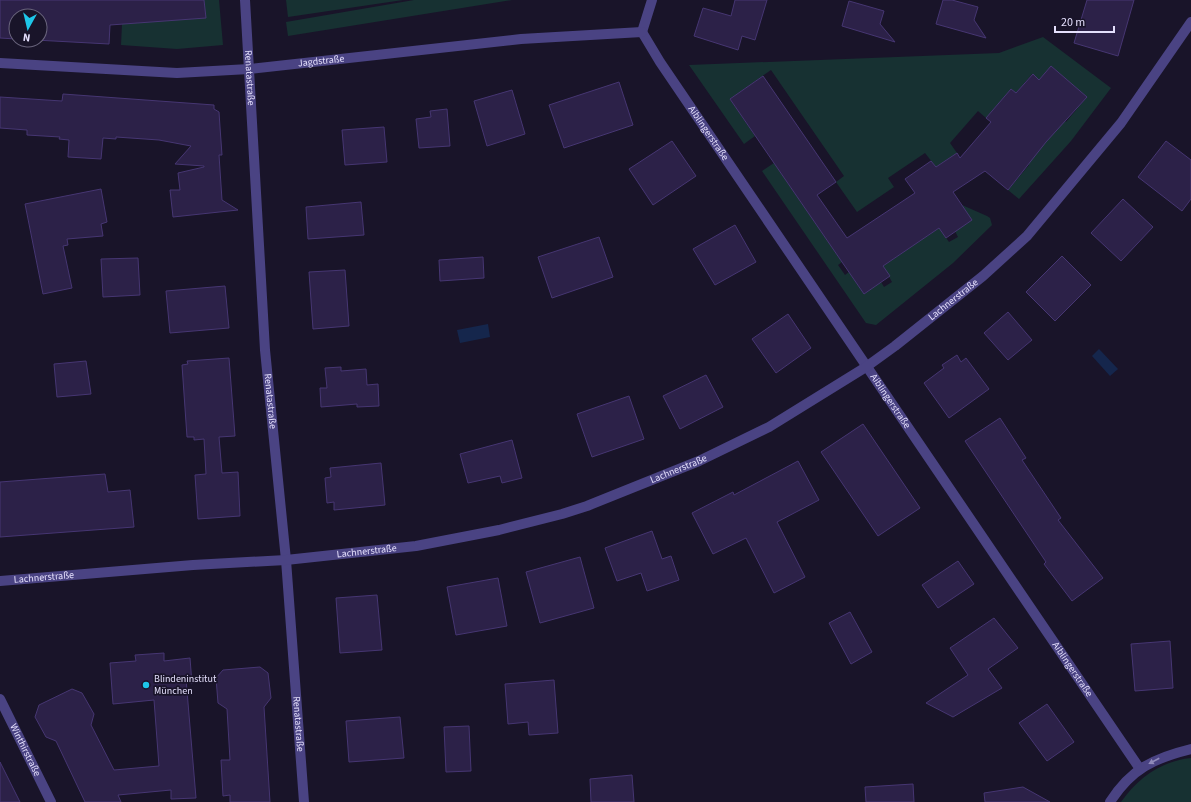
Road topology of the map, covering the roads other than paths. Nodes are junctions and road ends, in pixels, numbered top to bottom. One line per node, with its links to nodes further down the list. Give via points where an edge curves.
1 (245, 0): 6 (street, Renatastraße)
2 (652, 0): 4 (street)
3 (1191, 22): 7 (street, Lachnerstraße, via 1121,123 1028,236 983,276)
4 (642, 32): 6 (street, Jagdstraße, via 521,39); 7 (street, Aiblingerstraße)
5 (0, 63): 6 (street, Jagdstraße, via 177,73)
6 (249, 69): 8 (street, Renatastraße, via 265,350)
7 (866, 367): 8 (street, Lachnerstraße, via 769,427 698,461 587,506 499,530 416,546); 12 (street, Aiblingerstraße)
8 (286, 560): 9 (street, Lachnerstraße); 14 (street, Renatastraße)
9 (0, 580)
10 (0, 699): 13 (street, Winthirstraße)
11 (1191, 749): 12 (street, one-way to 12, via 1164,756)
12 (1140, 769): 15 (street, via 1128,779)
13 (51, 802)
14 (304, 802)
15 (1110, 802)

